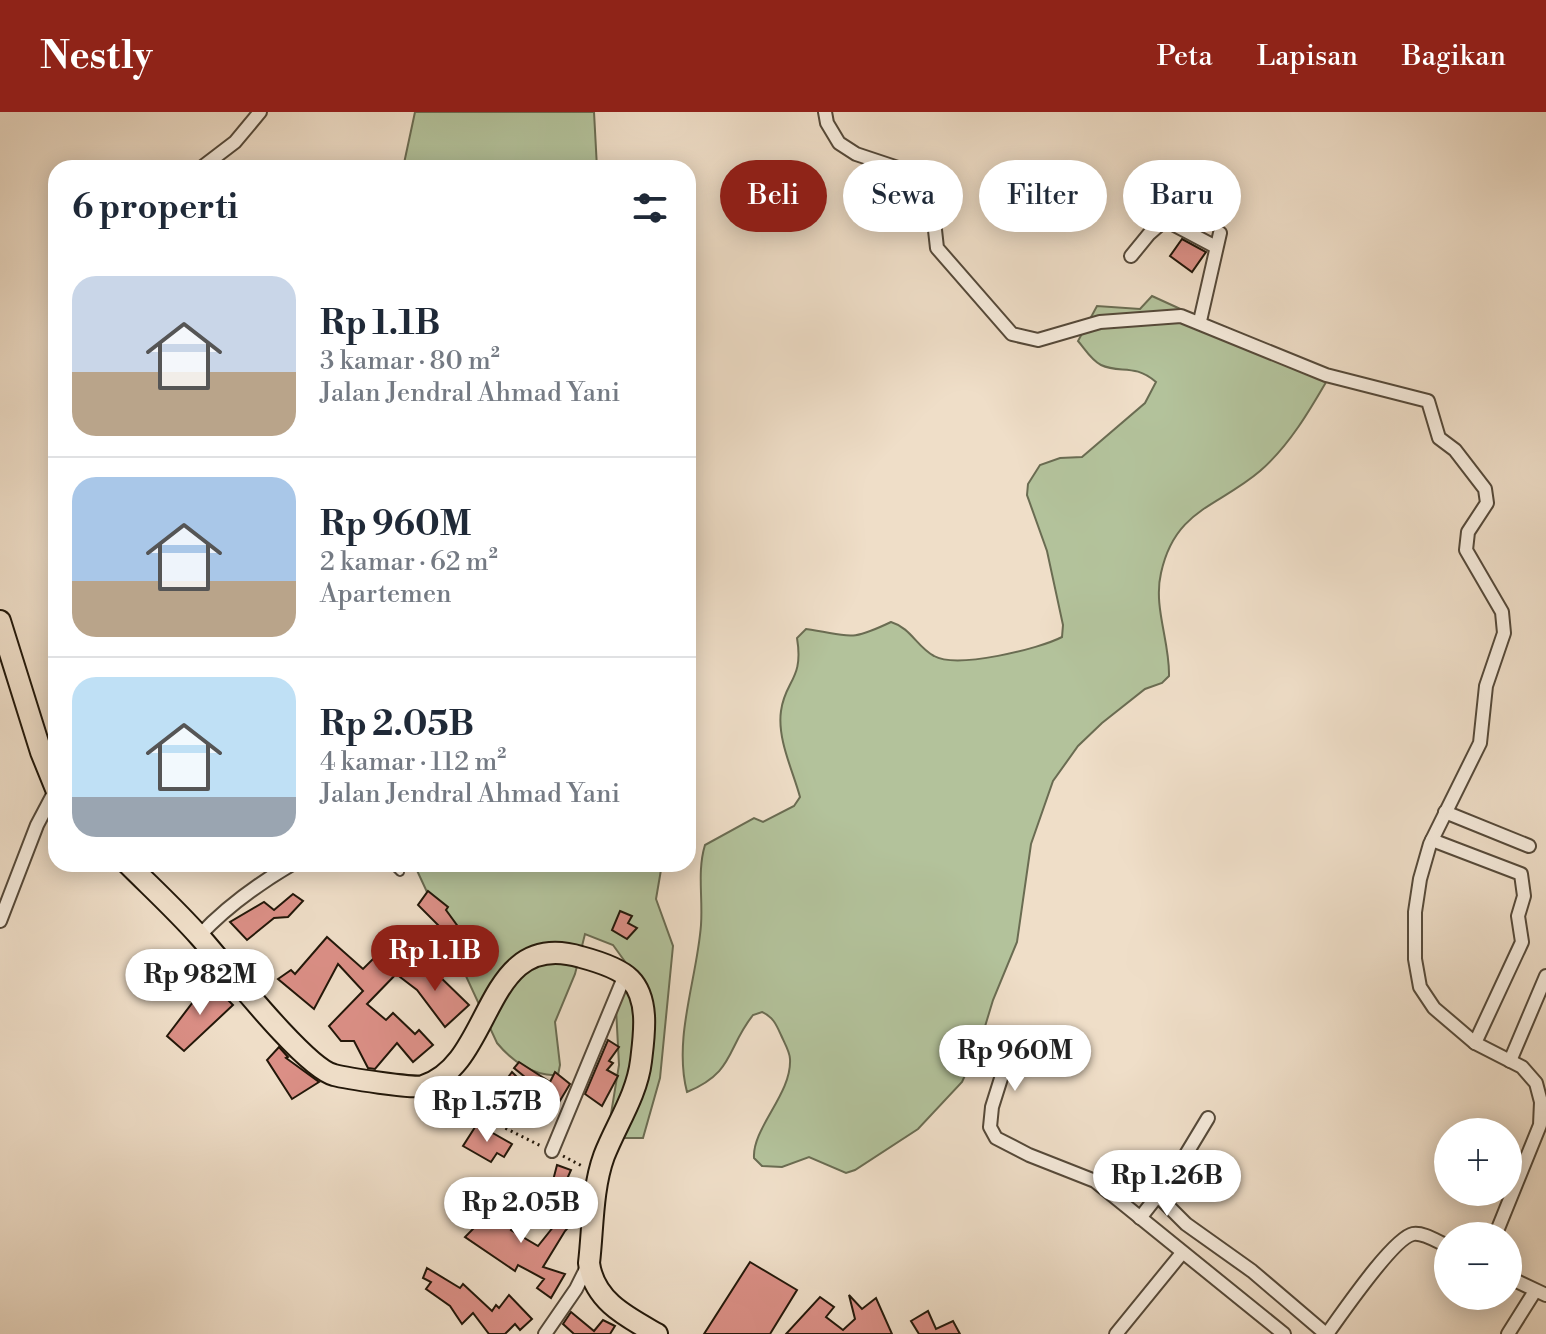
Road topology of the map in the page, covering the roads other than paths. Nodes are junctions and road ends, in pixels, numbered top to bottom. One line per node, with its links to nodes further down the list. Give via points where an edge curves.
1 (260, 112): 3 (street)
2 (825, 112): 7 (street, via 839,143 904,170 920,183 932,203 937,248 1012,334 1038,340 1100,322 1164,315)
3 (211, 160)
4 (1220, 233): 5 (street)
5 (1216, 247): 6 (street, via 1165,220); 7 (street)
6 (1131, 256)
7 (1200, 321): 11 (street, via 1326,375 1428,401 1439,438 1485,489 1487,503 1465,542 1502,612 1504,633 1486,686 1480,743)
8 (0, 621): 9 (main road)
9 (48, 769)
10 (48, 804): 16 (street)
11 (1445, 812): 12 (street); 13 (street)
12 (1432, 840): 20 (street, via 1416,903 1420,987 1434,1008); 20 (street, via 1523,878 1518,916 1522,942)
13 (1529, 846)
14 (136, 872): 17 (main road)
15 (278, 872): 17 (street)
16 (0, 921)
17 (199, 936): 18 (main road, via 292,1042 330,1075 422,1087 454,1067 496,992 535,955 566,952)
18 (625, 975): 24 (street); 30 (main road, via 633,982 643,1015 640,1067 599,1174)
19 (1546, 976): 22 (street)
20 (1475, 1043): 22 (street)
21 (1002, 1054): 26 (street, via 990,1127 1001,1143 1095,1181)
22 (1510, 1061): 27 (street, via 1534,1077 1540,1125)
23 (1208, 1118): 25 (street)
24 (552, 1151)
25 (1158, 1196): 26 (street); 37 (street)
26 (1140, 1218): 29 (street)
27 (1501, 1222)
28 (1434, 1240): 37 (street, via 1408,1235)
29 (1182, 1253): 35 (street); 36 (street)
30 (589, 1263): 33 (street); 34 (main road, via 591,1278 605,1300)
31 (1522, 1284): 32 (street)
32 (1541, 1293): 38 (street)
33 (545, 1334)
34 (657, 1334)
35 (1116, 1334)
36 (1284, 1334)
37 (1326, 1334)
38 (1508, 1334)

